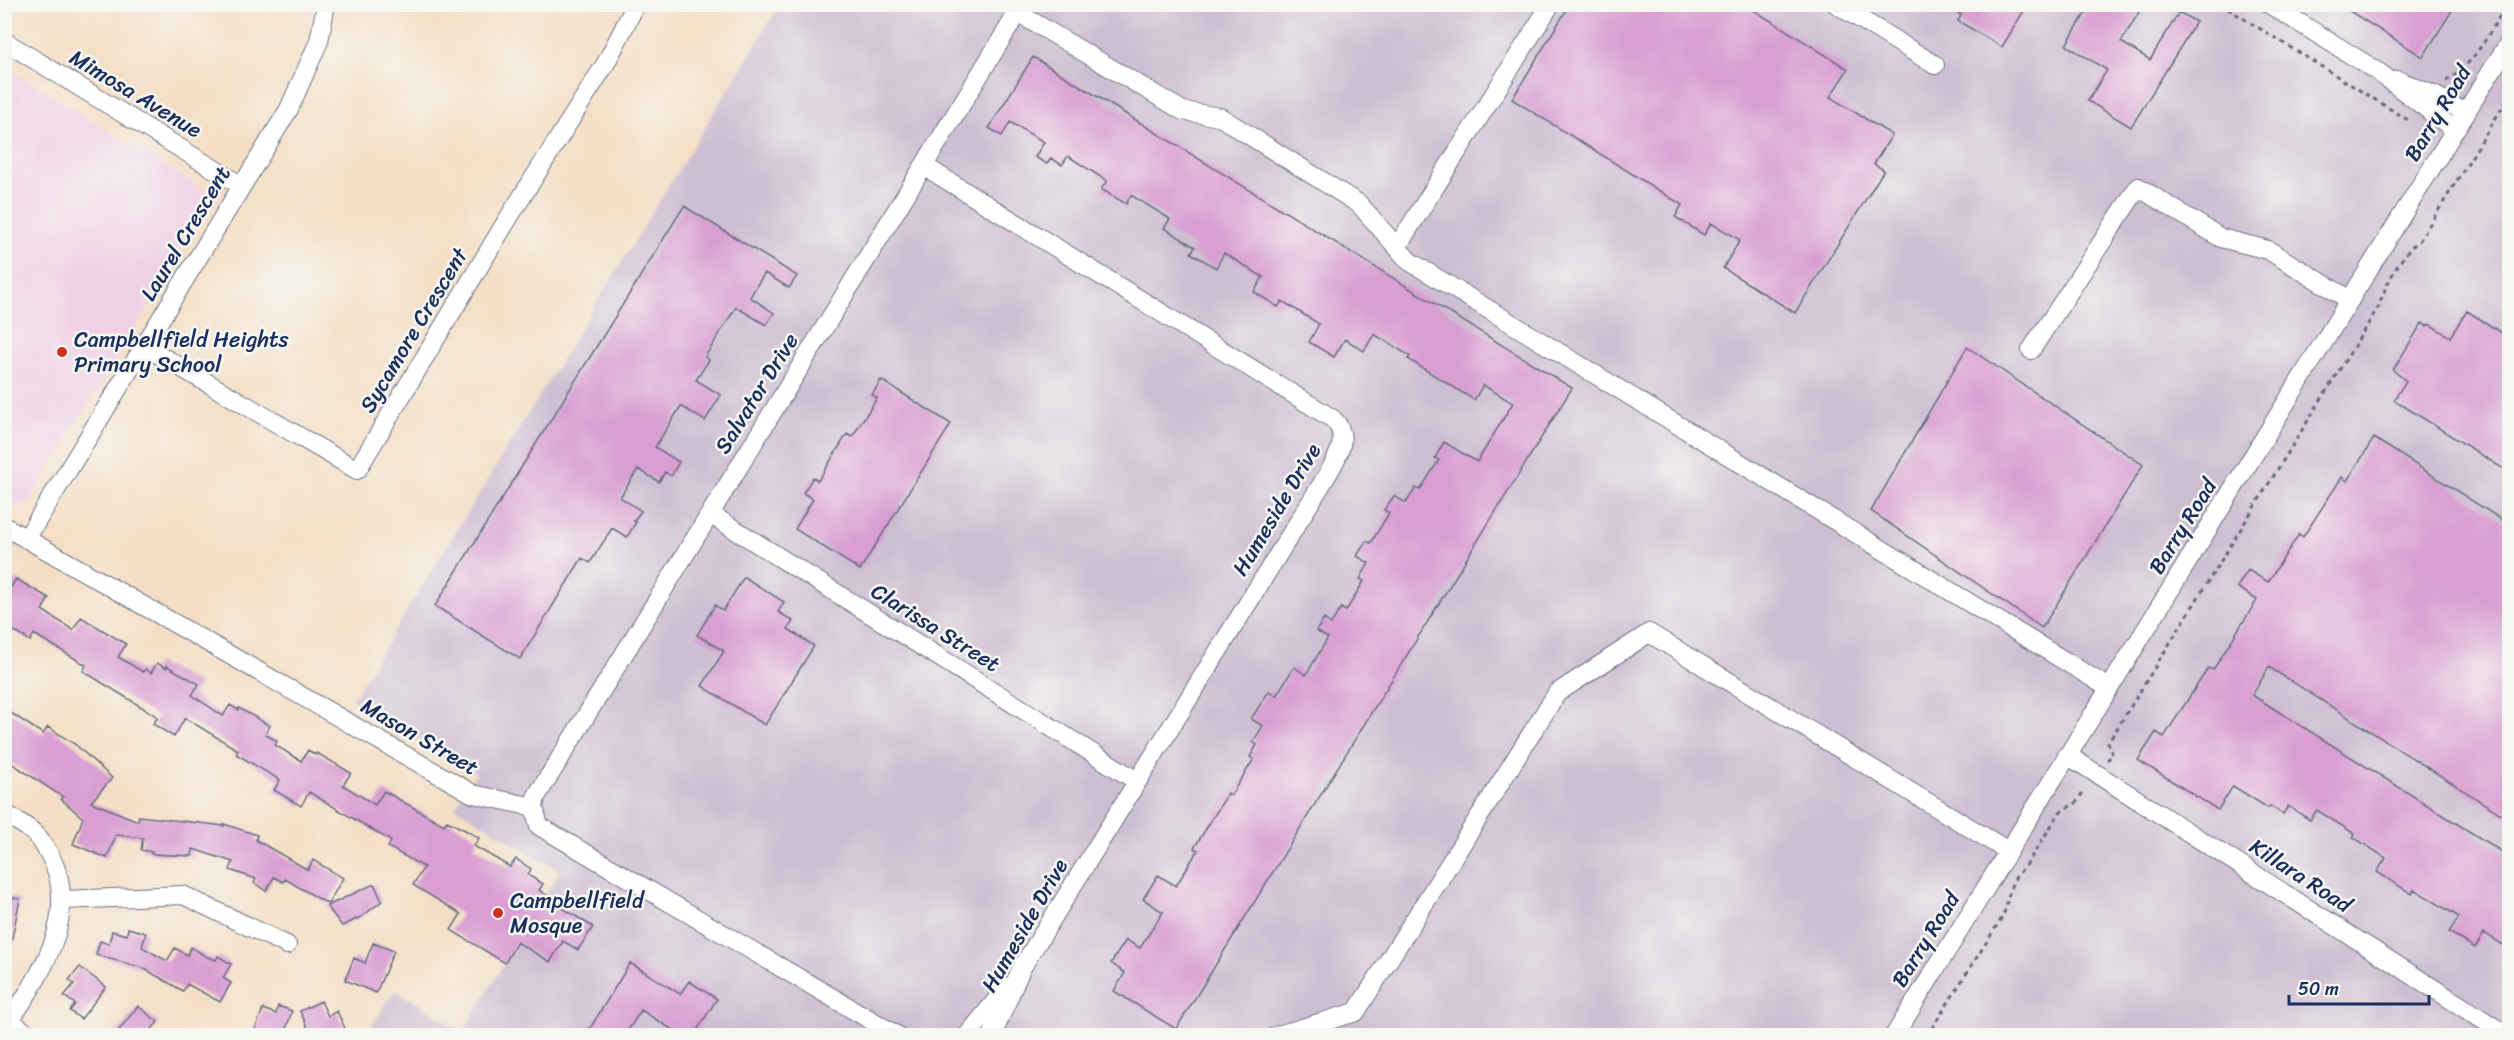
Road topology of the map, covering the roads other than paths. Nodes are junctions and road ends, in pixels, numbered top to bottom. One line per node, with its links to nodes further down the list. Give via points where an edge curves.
1 (326, 4): 14 (street, Laurel Crescent, via 319,41 289,110)
2 (636, 4): 17 (street, Sycamore Crescent, via 606,63 357,470)
3 (1551, 4): 15 (street)
4 (1836, 4): 9 (street)
5 (2269, 4): 10 (street)
6 (1021, 9): 13 (street, Salvator Drive); 15 (street, via 1183,111 1220,117 1359,204)
7 (4, 41): 14 (street, Mimosa Avenue)
8 (2510, 41): 11 (street, Barry Road)
9 (1935, 65)
10 (2377, 71): 11 (street); 12 (street)
11 (2466, 113): 12 (street, Barry Road)
12 (2455, 130): 16 (street, Barry Road)
13 (924, 166): 19 (street, Salvator Drive); 24 (street, Humeside Drive, via 1332,419 1342,433 1337,457 1323,482)
14 (242, 186): 17 (street, Laurel Crescent)
15 (1396, 247): 22 (street, via 1408,261)
16 (2350, 300): 18 (street, via 2268,249 2221,238 2138,187); 22 (street, Barry Road)
17 (144, 345): 21 (street, Laurel Crescent)
18 (2031, 350)
19 (710, 514): 24 (street, Clarissa Street); 25 (street, Salvator Drive, via 536,797)
20 (4, 526): 21 (street, Mason Street)
21 (26, 539): 25 (street, Mason Street, via 473,794)
22 (2109, 688): 23 (street, Barry Road)
23 (2067, 755): 27 (street, Barry Road); 38 (street, Killara Road)
24 (1137, 781): 30 (street, Humeside Drive)
25 (534, 807): 33 (street, via 539,826)
26 (4, 813): 28 (street, via 38,837 57,868)
27 (2008, 851): 36 (street, via 1649,633 1557,693 1356,1012); 37 (street, Barry Road)
28 (63, 900): 29 (street, via 183,895); 31 (street, via 51,949)
29 (287, 945)
30 (1021, 969): 34 (street); 35 (street, Humeside Drive)
31 (7, 1024): 32 (street)
32 (30, 1035)
33 (898, 1035)
34 (967, 1035)
35 (992, 1035)
36 (1275, 1035)
37 (1894, 1035)
38 (2508, 1035)

